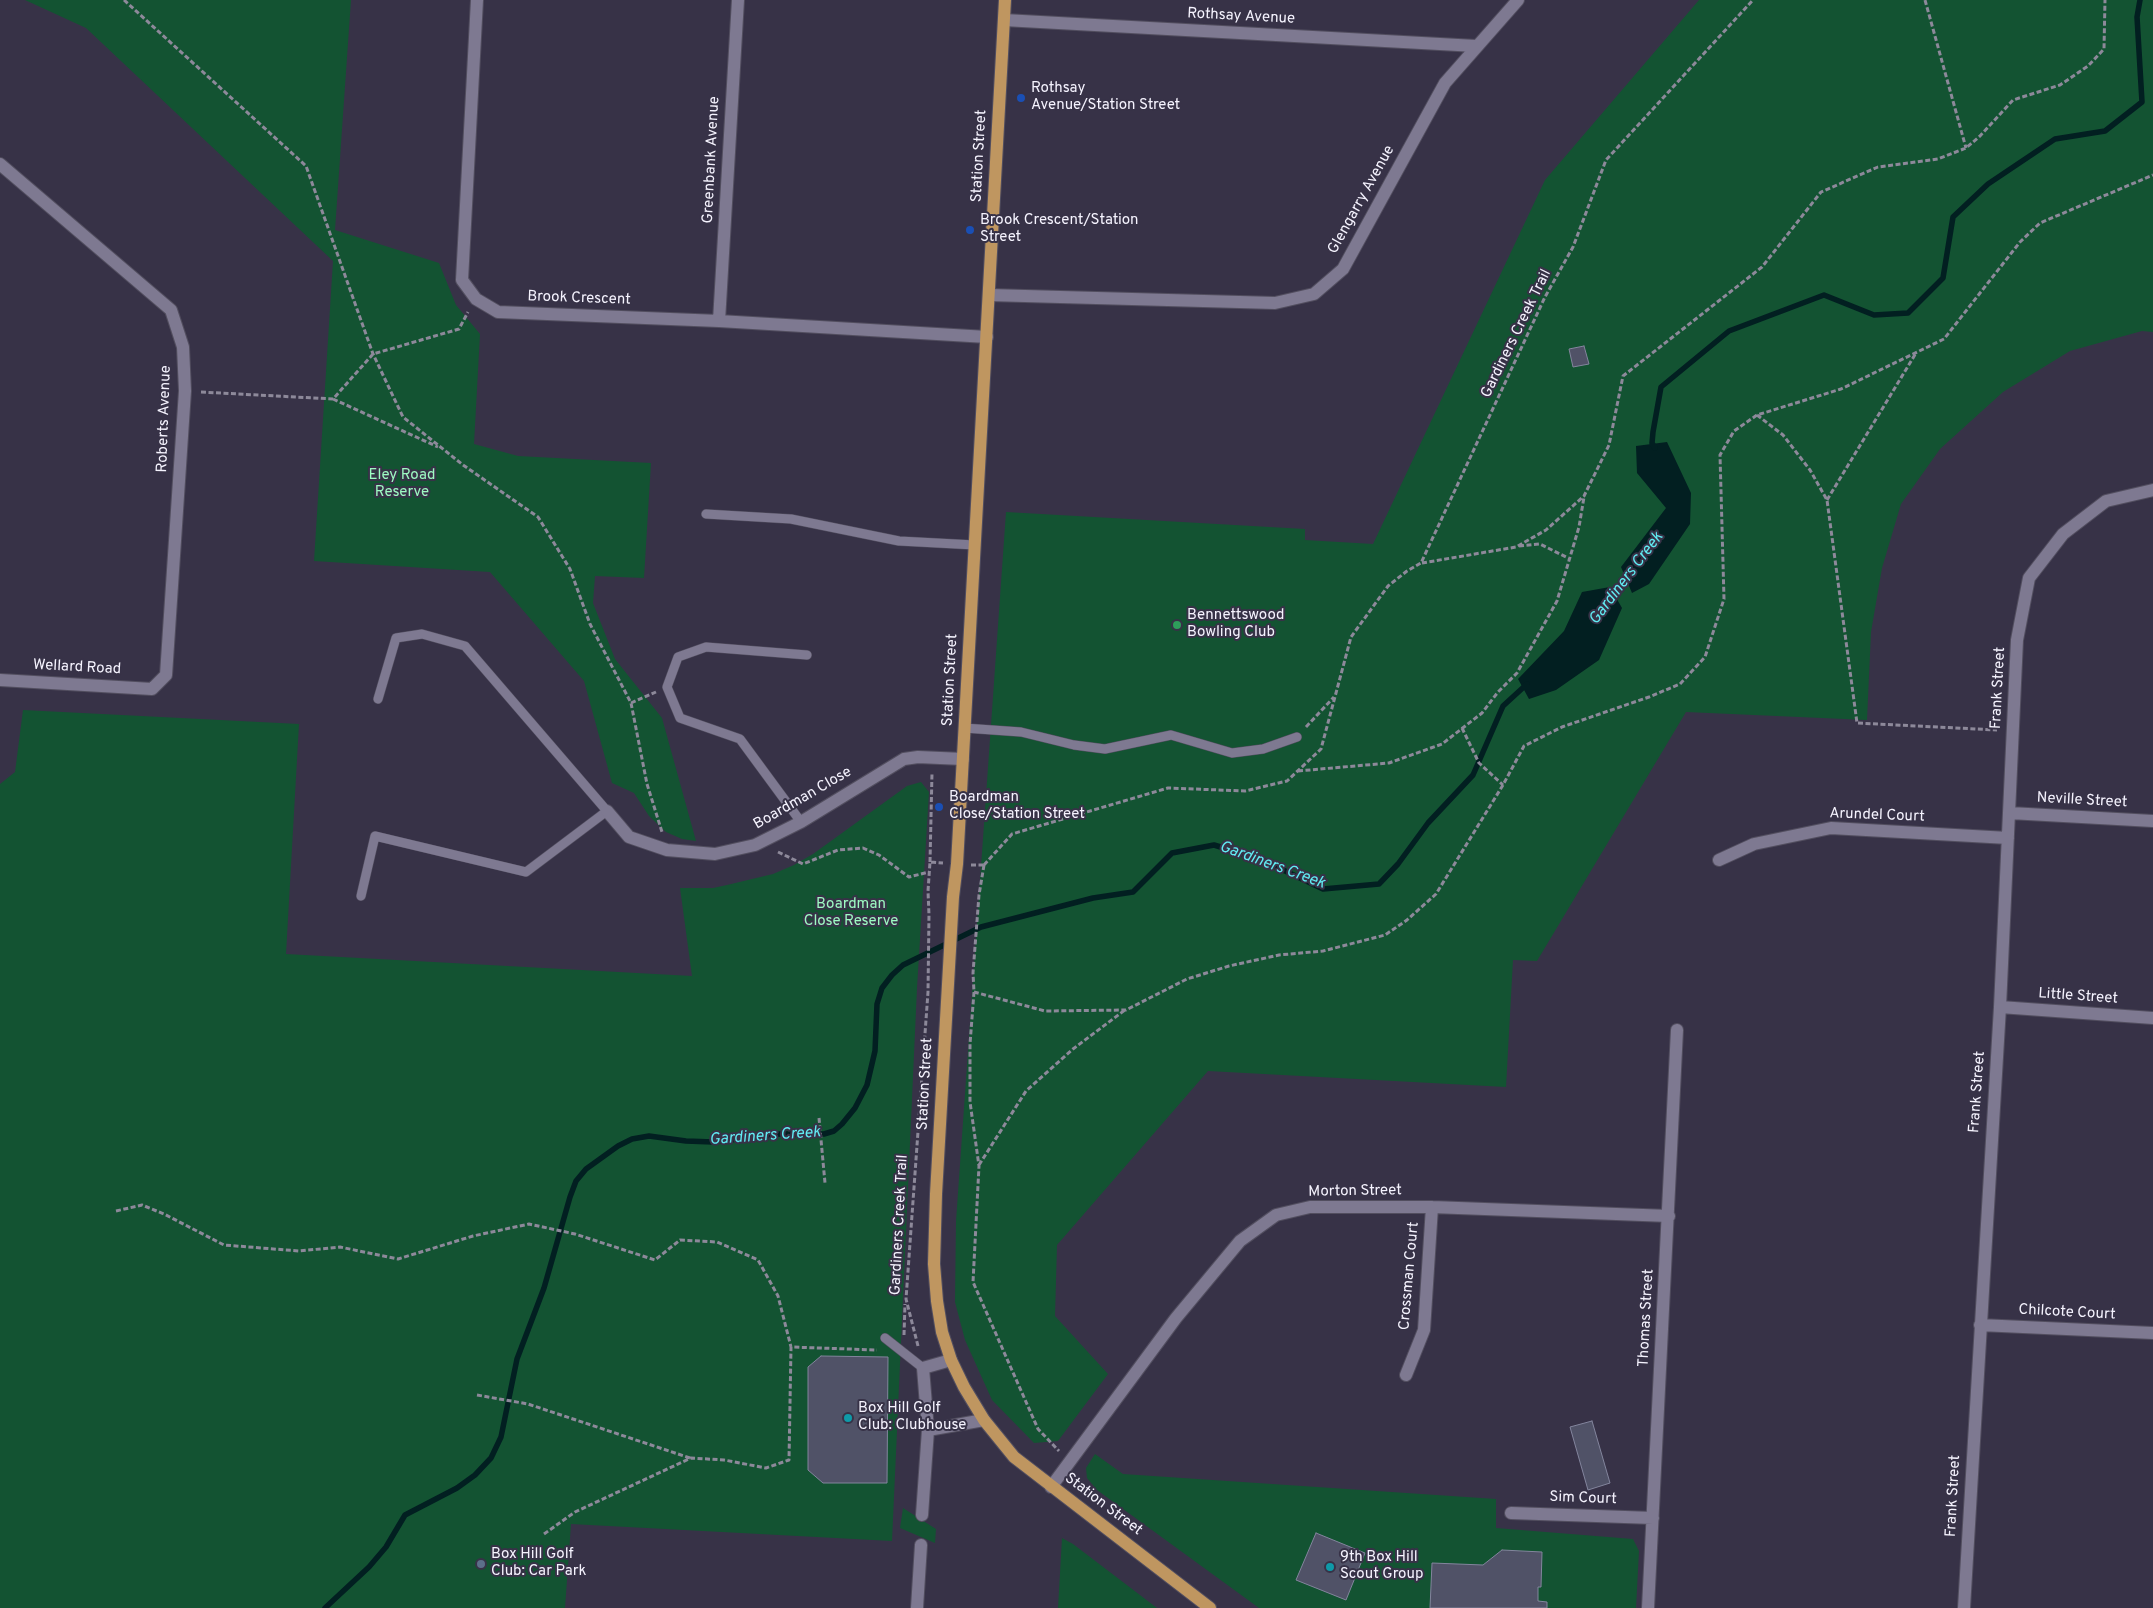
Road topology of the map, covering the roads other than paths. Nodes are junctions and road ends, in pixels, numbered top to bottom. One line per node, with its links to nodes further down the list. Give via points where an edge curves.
1 (477, 0): 9 (street, Brook Crescent, via 462,280 476,299 498,312)
2 (738, 0): 9 (street, Greenbank Avenue)
3 (1005, 0): 5 (main road, Station Street)
4 (1518, 0): 6 (street, Glengarry Avenue)
5 (1004, 20): 6 (street, Rothsay Avenue); 8 (main road, Station Street)
6 (1476, 46): 8 (street, Glengarry Avenue, via 1445,83 1343,269 1314,294 1275,303)
7 (0, 164): 16 (street, Roberts Avenue, via 171,310 183,347 185,391 166,676)
8 (989, 295): 10 (main road, Station Street)
9 (719, 321): 10 (street, Brook Crescent)
10 (987, 337): 13 (main road, Station Street)
11 (2153, 490): 22 (street, Frank Street, via 2106,502 2063,534 2029,578 2017,640)
12 (706, 514): 13 (lane, via 791,519 899,540)
13 (975, 545): 18 (main road, Station Street)
14 (807, 655): 24 (lane, via 706,647 678,657 667,687 680,718 740,739)
15 (0, 680): 16 (street, Wellard Road)
16 (152, 689)
17 (378, 699): 21 (lane, via 396,638 422,634 465,646)
18 (964, 728): 19 (lane, via 1021,732 1105,749 1171,735 1232,753 1263,749); 20 (main road, Station Street)
19 (1297, 737)
20 (963, 759): 24 (street, Boardman Close, via 904,759); 36 (main road, Station Street, via 934,1264 942,1332)
21 (608, 811): 24 (street, Boardman Close, via 629,837 667,850 714,854 755,845); 27 (lane, via 526,872 375,836)
22 (2010, 813): 23 (street, Neville Street); 25 (street, Frank Street)
23 (2153, 821)
24 (801, 822)
25 (2008, 838): 26 (street, Arundel Court, via 1831,828 1754,844); 28 (street, Frank Street)
26 (1719, 860)
27 (361, 896)
28 (2000, 1008): 29 (street, Little Street); 33 (street, Frank Street)
29 (2153, 1018)
30 (1677, 1030): 32 (street, Thomas Street)
31 (1432, 1207): 32 (street, Morton Street); 38 (street, Crossman Court, via 1424,1330); 41 (street, Morton Street, via 1310,1207 1276,1215 1240,1241 1176,1318)
32 (1669, 1216): 44 (street, Thomas Street)
33 (1980, 1325): 34 (street, Chilcote Court); 49 (street, Frank Street)
34 (2153, 1333)
35 (885, 1338): 37 (lane)
36 (951, 1360): 37 (street); 39 (main road, Station Street)
37 (923, 1368): 40 (street)
38 (1406, 1376)
39 (984, 1420): 40 (street); 41 (main road, Station Street, via 1014,1457)
40 (928, 1430): 43 (street)
41 (1051, 1487): 47 (main road, Station Street)
42 (1511, 1513): 44 (street, Sim Court)
43 (922, 1515)
44 (1653, 1518): 48 (street, Thomas Street)
45 (921, 1545): 46 (street)
46 (917, 1608)
47 (1210, 1608)
48 (1648, 1608)
49 (1964, 1608)

